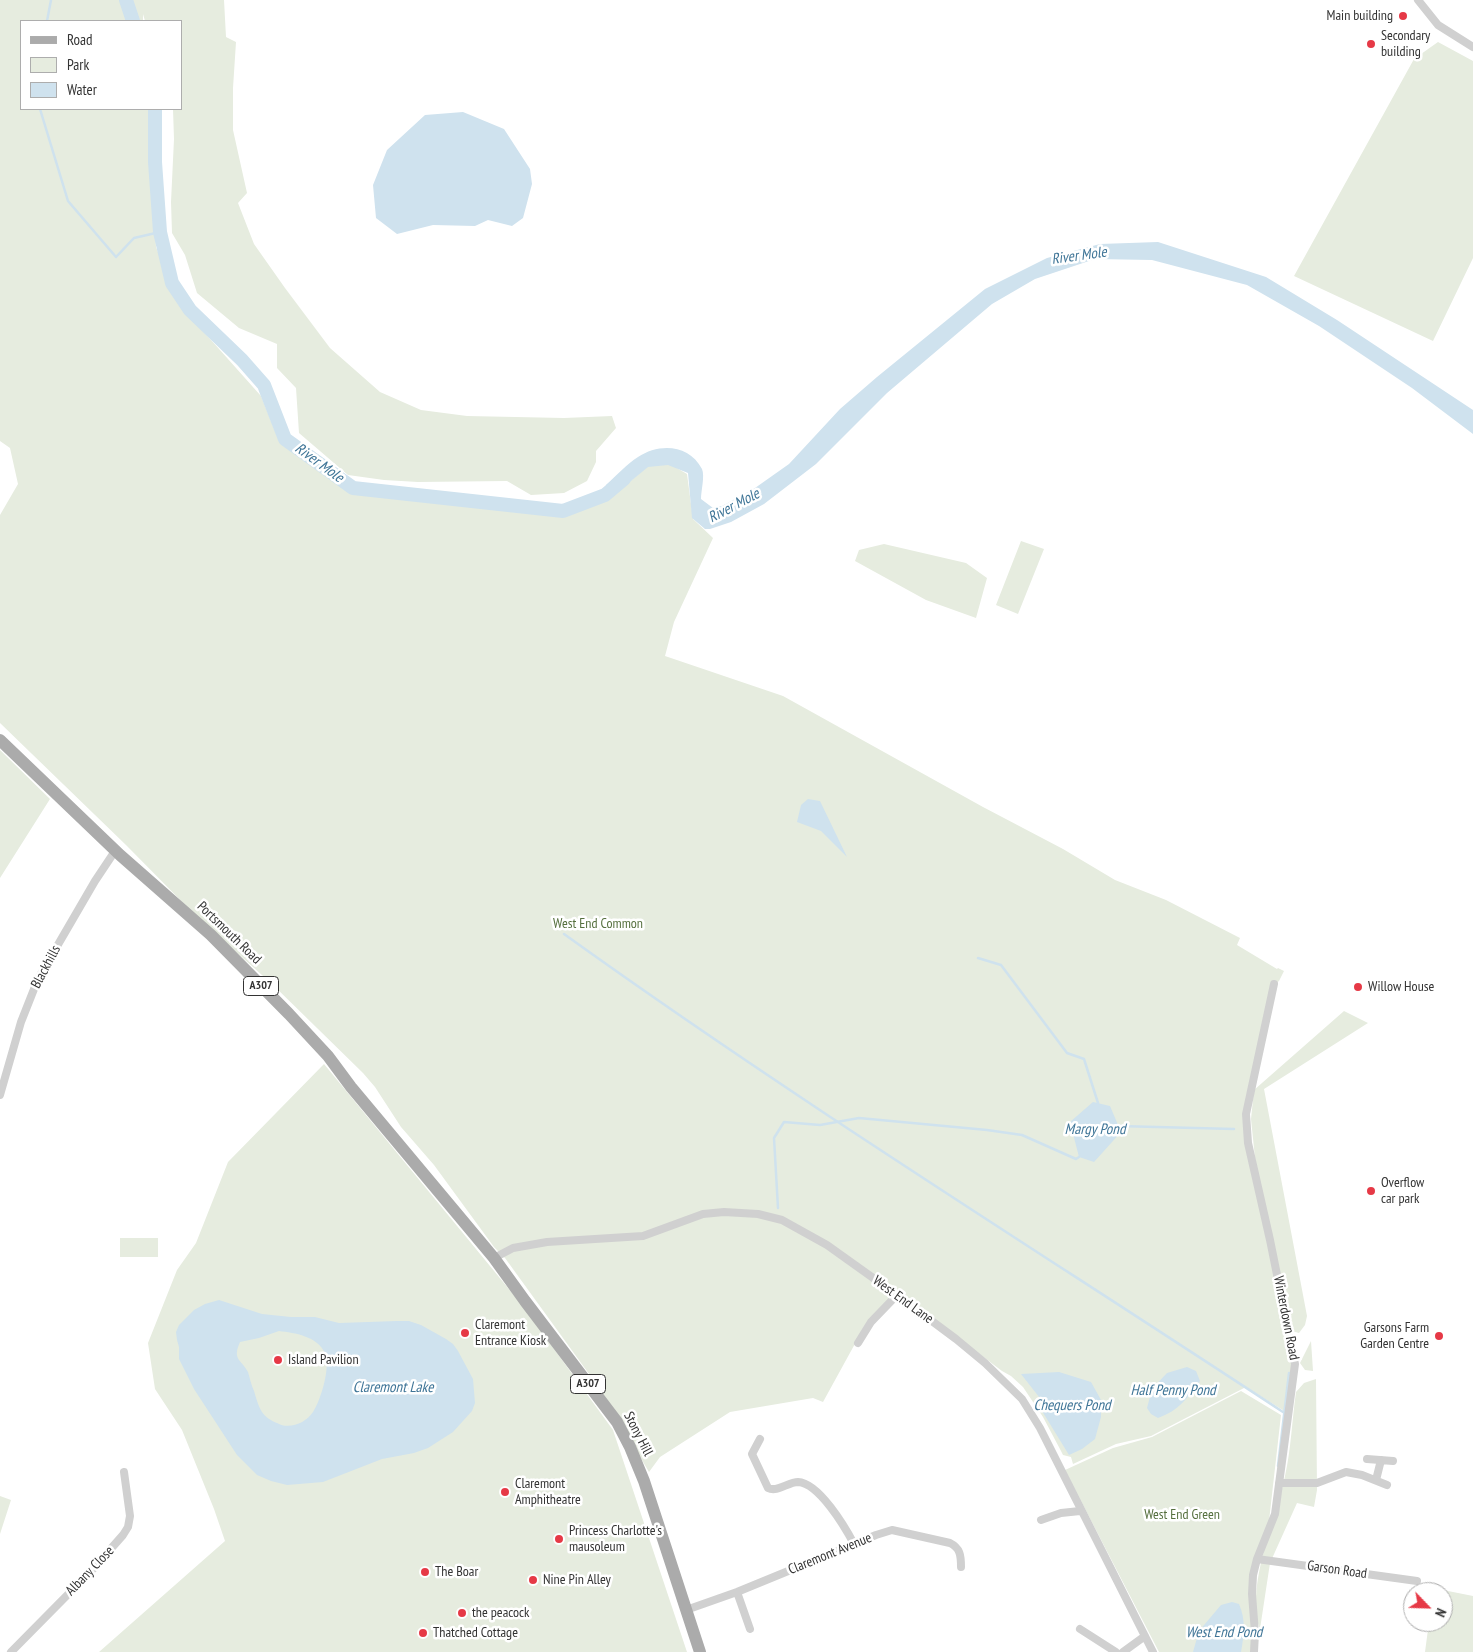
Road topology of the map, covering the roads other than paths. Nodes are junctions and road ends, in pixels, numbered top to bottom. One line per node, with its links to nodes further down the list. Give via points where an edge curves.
1 (1418, 0): 2 (street, via 1438,25)
2 (1473, 47)
3 (0, 740): 4 (main road, Portsmouth Road / A307)
4 (115, 850): 6 (street, Blackhills, via 38,979 21,1022); 7 (main road, Portsmouth Road / A307, via 211,935 289,1014 328,1056 350,1087)
5 (1274, 984): 16 (street, Winterdown Road, via 1246,1114 1248,1143 1296,1364)
6 (0, 1095)
7 (494, 1258): 8 (street, West End Lane, via 513,1248 547,1242 643,1236 703,1214 758,1214 782,1220 802,1230); 25 (main road, Stony Hill / A307, via 617,1422 644,1481)
8 (897, 1295): 9 (street, via 871,1322); 18 (street, West End Lane, via 963,1345 1022,1399 1040,1428)
9 (858, 1343)
10 (760, 1439): 20 (street, via 752,1454 770,1490 797,1482 804,1484 831,1507)
11 (1367, 1459): 12 (street)
12 (1381, 1460): 13 (street); 15 (street)
13 (1393, 1461)
14 (124, 1472): 29 (street, Albany Close, via 130,1516 124,1535)
15 (1376, 1480): 16 (street, via 1346,1472 1317,1483); 17 (street)
16 (1279, 1483): 21 (street, Winterdown Road, via 1275,1514)
17 (1387, 1485)
18 (1080, 1511): 19 (street, via 1061,1512); 28 (street, West End Lane)
19 (1041, 1520)
20 (854, 1544): 22 (street, Claremont Avenue, via 892,1530 956,1546 961,1555); 24 (street, Claremont Avenue)
21 (1257, 1559): 23 (street, Garson Road); 34 (street, Winterdown Road, via 1252,1594)
22 (961, 1567)
23 (1417, 1581)
24 (737, 1592): 25 (street, Claremont Avenue); 26 (street)
25 (686, 1610): 30 (main road, Stony Hill / A307)
26 (750, 1629)
27 (1080, 1629): 31 (street)
28 (1145, 1636): 32 (street); 33 (street, West End Lane)
29 (11, 1652)
30 (700, 1652)
31 (1116, 1652)
32 (1124, 1652)
33 (1153, 1652)
34 (1254, 1652)

